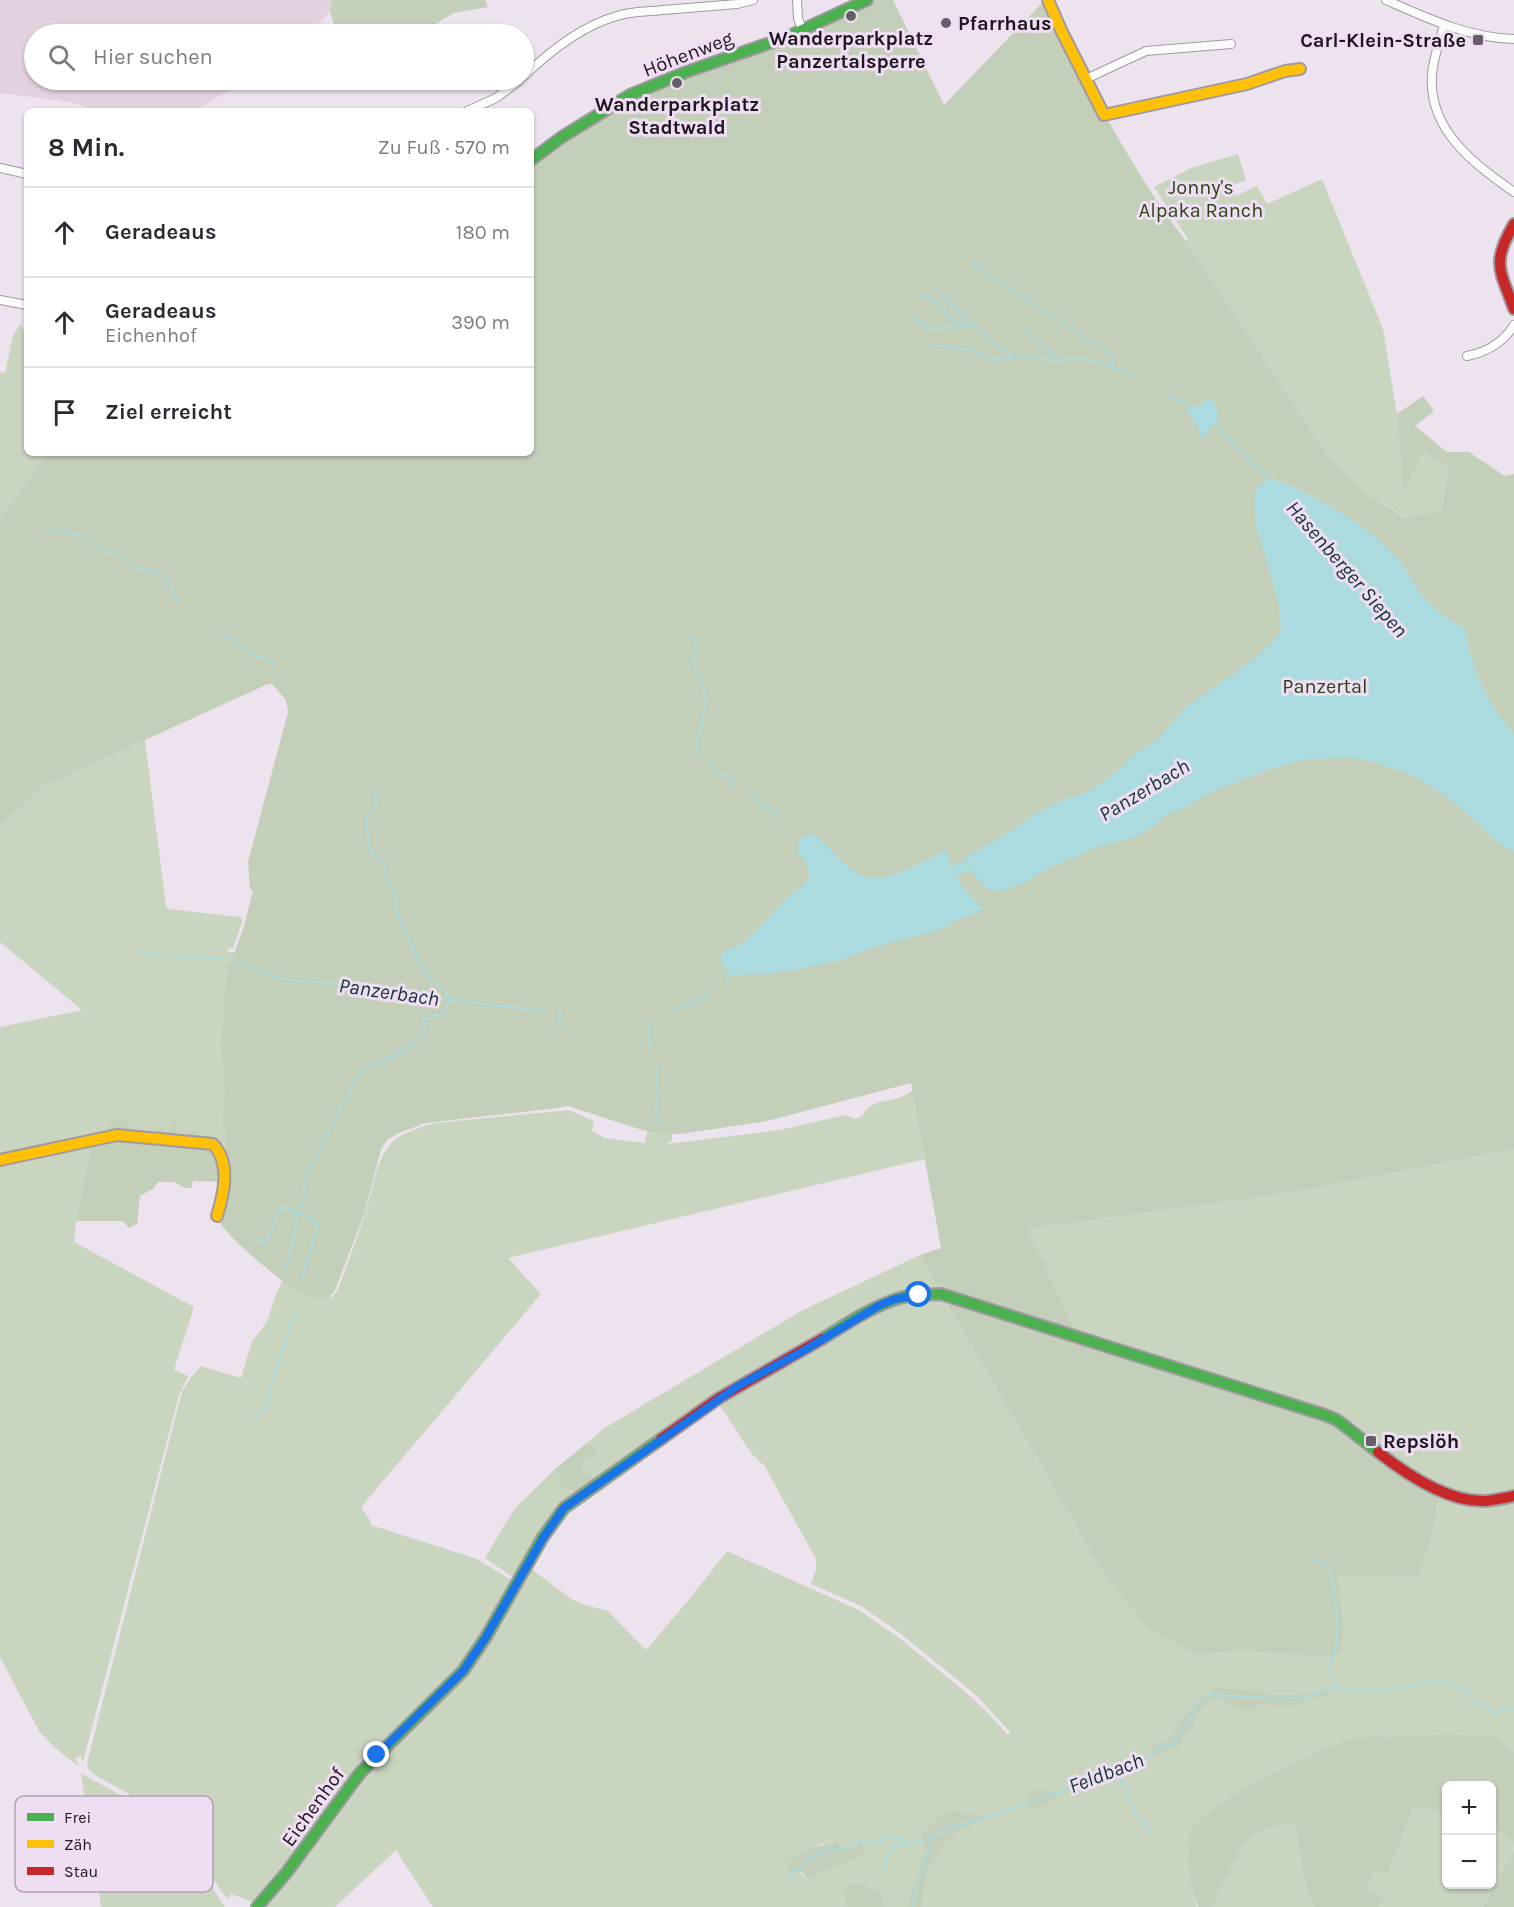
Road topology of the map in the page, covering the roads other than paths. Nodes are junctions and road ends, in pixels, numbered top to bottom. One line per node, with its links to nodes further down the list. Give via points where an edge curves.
1 (753, 0): 10 (street, via 616,16 565,42)
2 (797, 0): 7 (street)
3 (867, 0): 7 (street, Höhenweg)
4 (1048, 0): 12 (street)
5 (1386, 0): 6 (street)
6 (1444, 25): 8 (street, via 1488,37); 18 (street, via 1432,74 1439,117 1461,150)
7 (802, 30): 15 (street, Höhenweg, via 630,95)
8 (1514, 39)
9 (1232, 44): 12 (street, via 1146,51)
10 (534, 66)
11 (1300, 69): 12 (street, via 1104,115)
12 (1086, 79)
13 (507, 90): 14 (street)
14 (474, 108)
15 (534, 158)
16 (0, 168): 17 (street)
17 (24, 173)
18 (1514, 192)
19 (1514, 224): 22 (street, via 1499,260)
20 (0, 300): 21 (street)
21 (24, 304)
22 (1514, 309)
23 (1514, 325): 24 (street, via 1490,349)
24 (1467, 356)
25 (0, 1160): 26 (street, via 117,1135 213,1144 221,1151 224,1173)
26 (217, 1216)
27 (1514, 1496): 28 (street, Eichenhof, via 1486,1501 1465,1499 1407,1474 1325,1415 941,1294 906,1297 880,1305 719,1398 564,1508 463,1671 360,1773)
28 (257, 1907)

